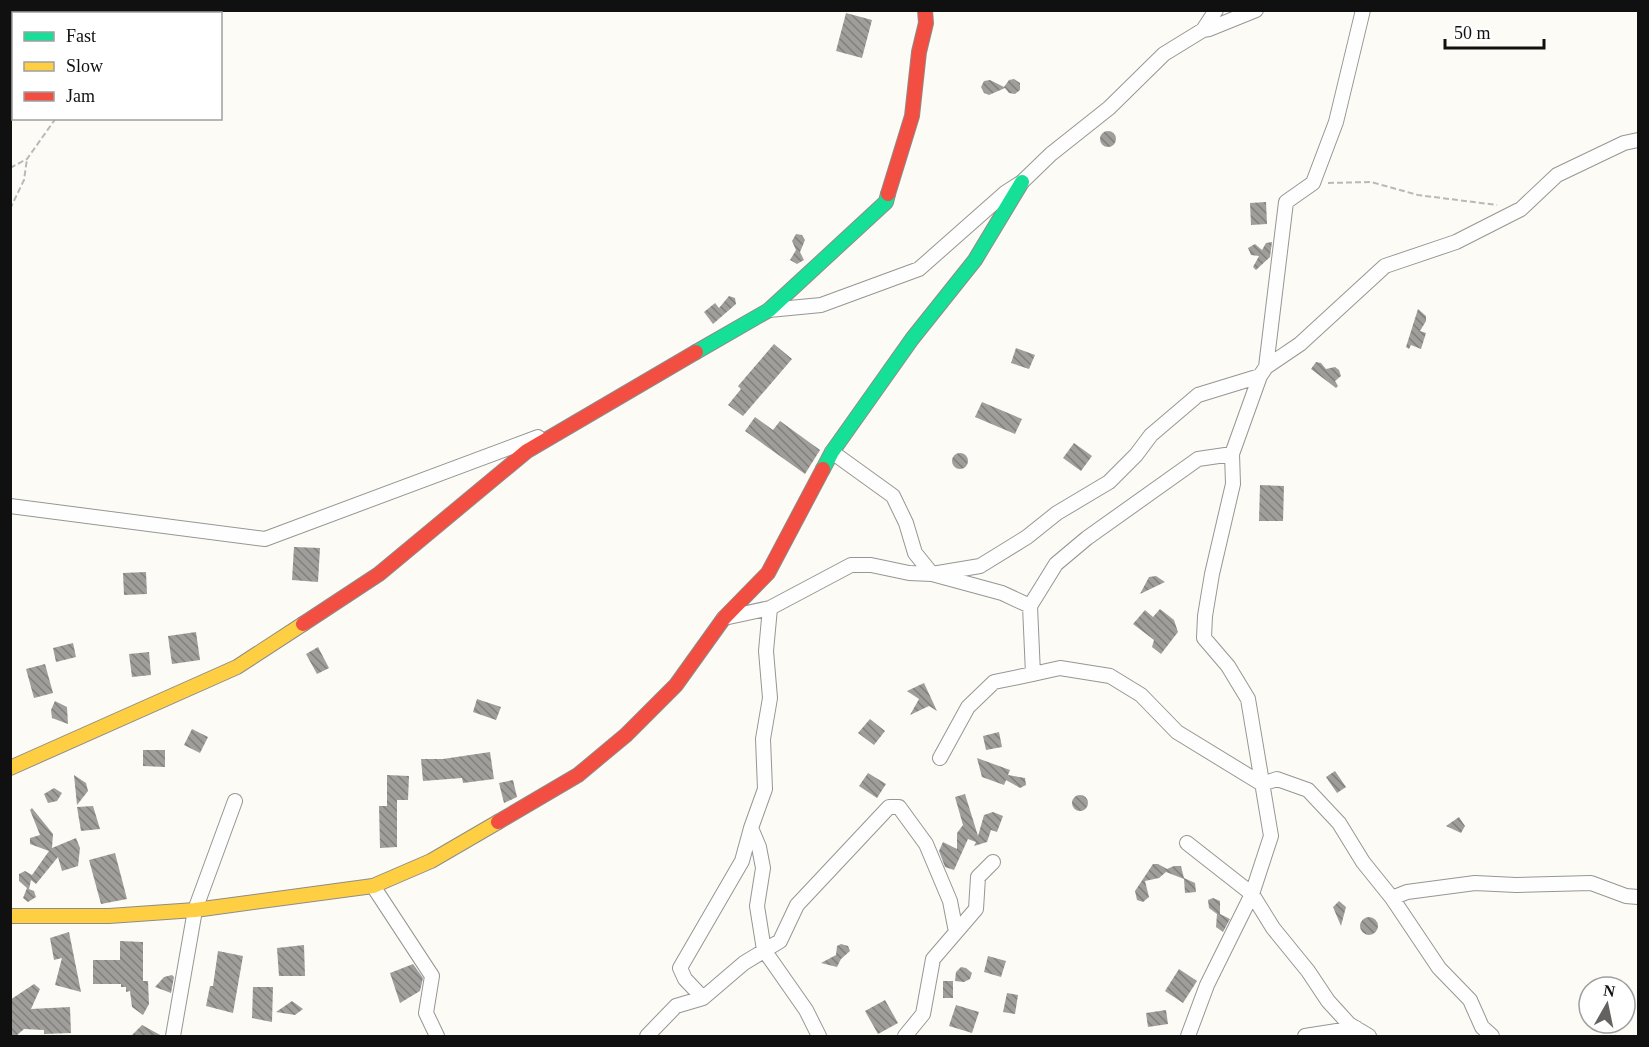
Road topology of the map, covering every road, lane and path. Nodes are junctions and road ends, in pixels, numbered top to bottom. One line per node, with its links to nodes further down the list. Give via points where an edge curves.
1 (1216, 10): 5 (street)
2 (1256, 10): 5 (street)
3 (1363, 10): 11 (street, via 1336,122)
4 (926, 15): 14 (street, via 912,116 886,202)
5 (1203, 30): 10 (street, via 1164,54 1109,108)
6 (55, 120): 8 (path)
7 (1638, 140): 13 (street, via 1557,175)
8 (27, 159): 9 (path); 12 (path, via 24,180)
9 (10, 168)
10 (1022, 182): 14 (street, via 919,269 821,305); 17 (street, via 975,260)
11 (1313, 183): 13 (path, via 1371,182 1418,195); 15 (street, via 1286,202)
12 (10, 209)
13 (1521, 209): 15 (street, via 1456,242 1385,266 1300,344)
14 (769, 310): 16 (street)
15 (1263, 371): 18 (street); 20 (street, via 1198,395 1151,435 1109,482 980,566)
16 (565, 427): 19 (street, via 265,538); 26 (street, via 527,452 379,574 237,667)
17 (831, 452): 20 (street, via 893,496 915,553); 23 (street, via 768,573)
18 (1232, 454): 21 (street, via 1198,459 1087,538 1056,564); 27 (street, via 1233,484 1205,616 1204,638 1228,666 1248,699)
19 (10, 506)
20 (932, 574): 21 (street, via 1002,593); 22 (street, via 851,565)
21 (1030, 606): 24 (street)
22 (770, 608): 23 (street); 29 (street, via 766,651 770,698 763,739 765,789)
23 (724, 618): 32 (street, via 676,685 626,735 578,775 431,861)
24 (1033, 674): 25 (street, via 994,682 968,707); 27 (street, via 1060,669 1110,676 1141,695 1177,732)
25 (940, 758)
26 (10, 768)
27 (1262, 784): 33 (street, via 1271,836); 35 (street, via 1277,778 1308,790 1339,823)
28 (235, 801): 36 (street)
29 (751, 828): 39 (street, via 763,868 757,906); 40 (street, via 742,861 680,968)
30 (1187, 843): 33 (street)
31 (993, 862): 38 (street, via 978,877 976,909)
32 (373, 886): 36 (street); 43 (street, via 432,976 426,1013)
33 (1252, 894): 41 (street, via 1328,1001); 47 (street, via 1207,985)
34 (1638, 897): 35 (street, via 1591,883 1475,883 1407,892)
35 (1392, 898): 50 (street, via 1439,968 1470,1000 1482,1027)
36 (195, 910): 37 (street, via 109,916); 42 (street)
37 (10, 916)
38 (956, 932): 39 (street, via 950,901 926,844 899,807 889,807 797,905 780,941); 46 (street, via 933,959 923,1014)
39 (764, 950): 40 (street); 45 (street, via 806,1010)
40 (704, 998): 44 (street, via 676,1006)
41 (1356, 1028): 48 (street); 49 (street)
42 (173, 1036)
43 (437, 1036)
44 (647, 1036)
45 (819, 1036)
46 (905, 1036)
47 (1188, 1036)
48 (1305, 1036)
49 (1369, 1036)
50 (1492, 1036)

